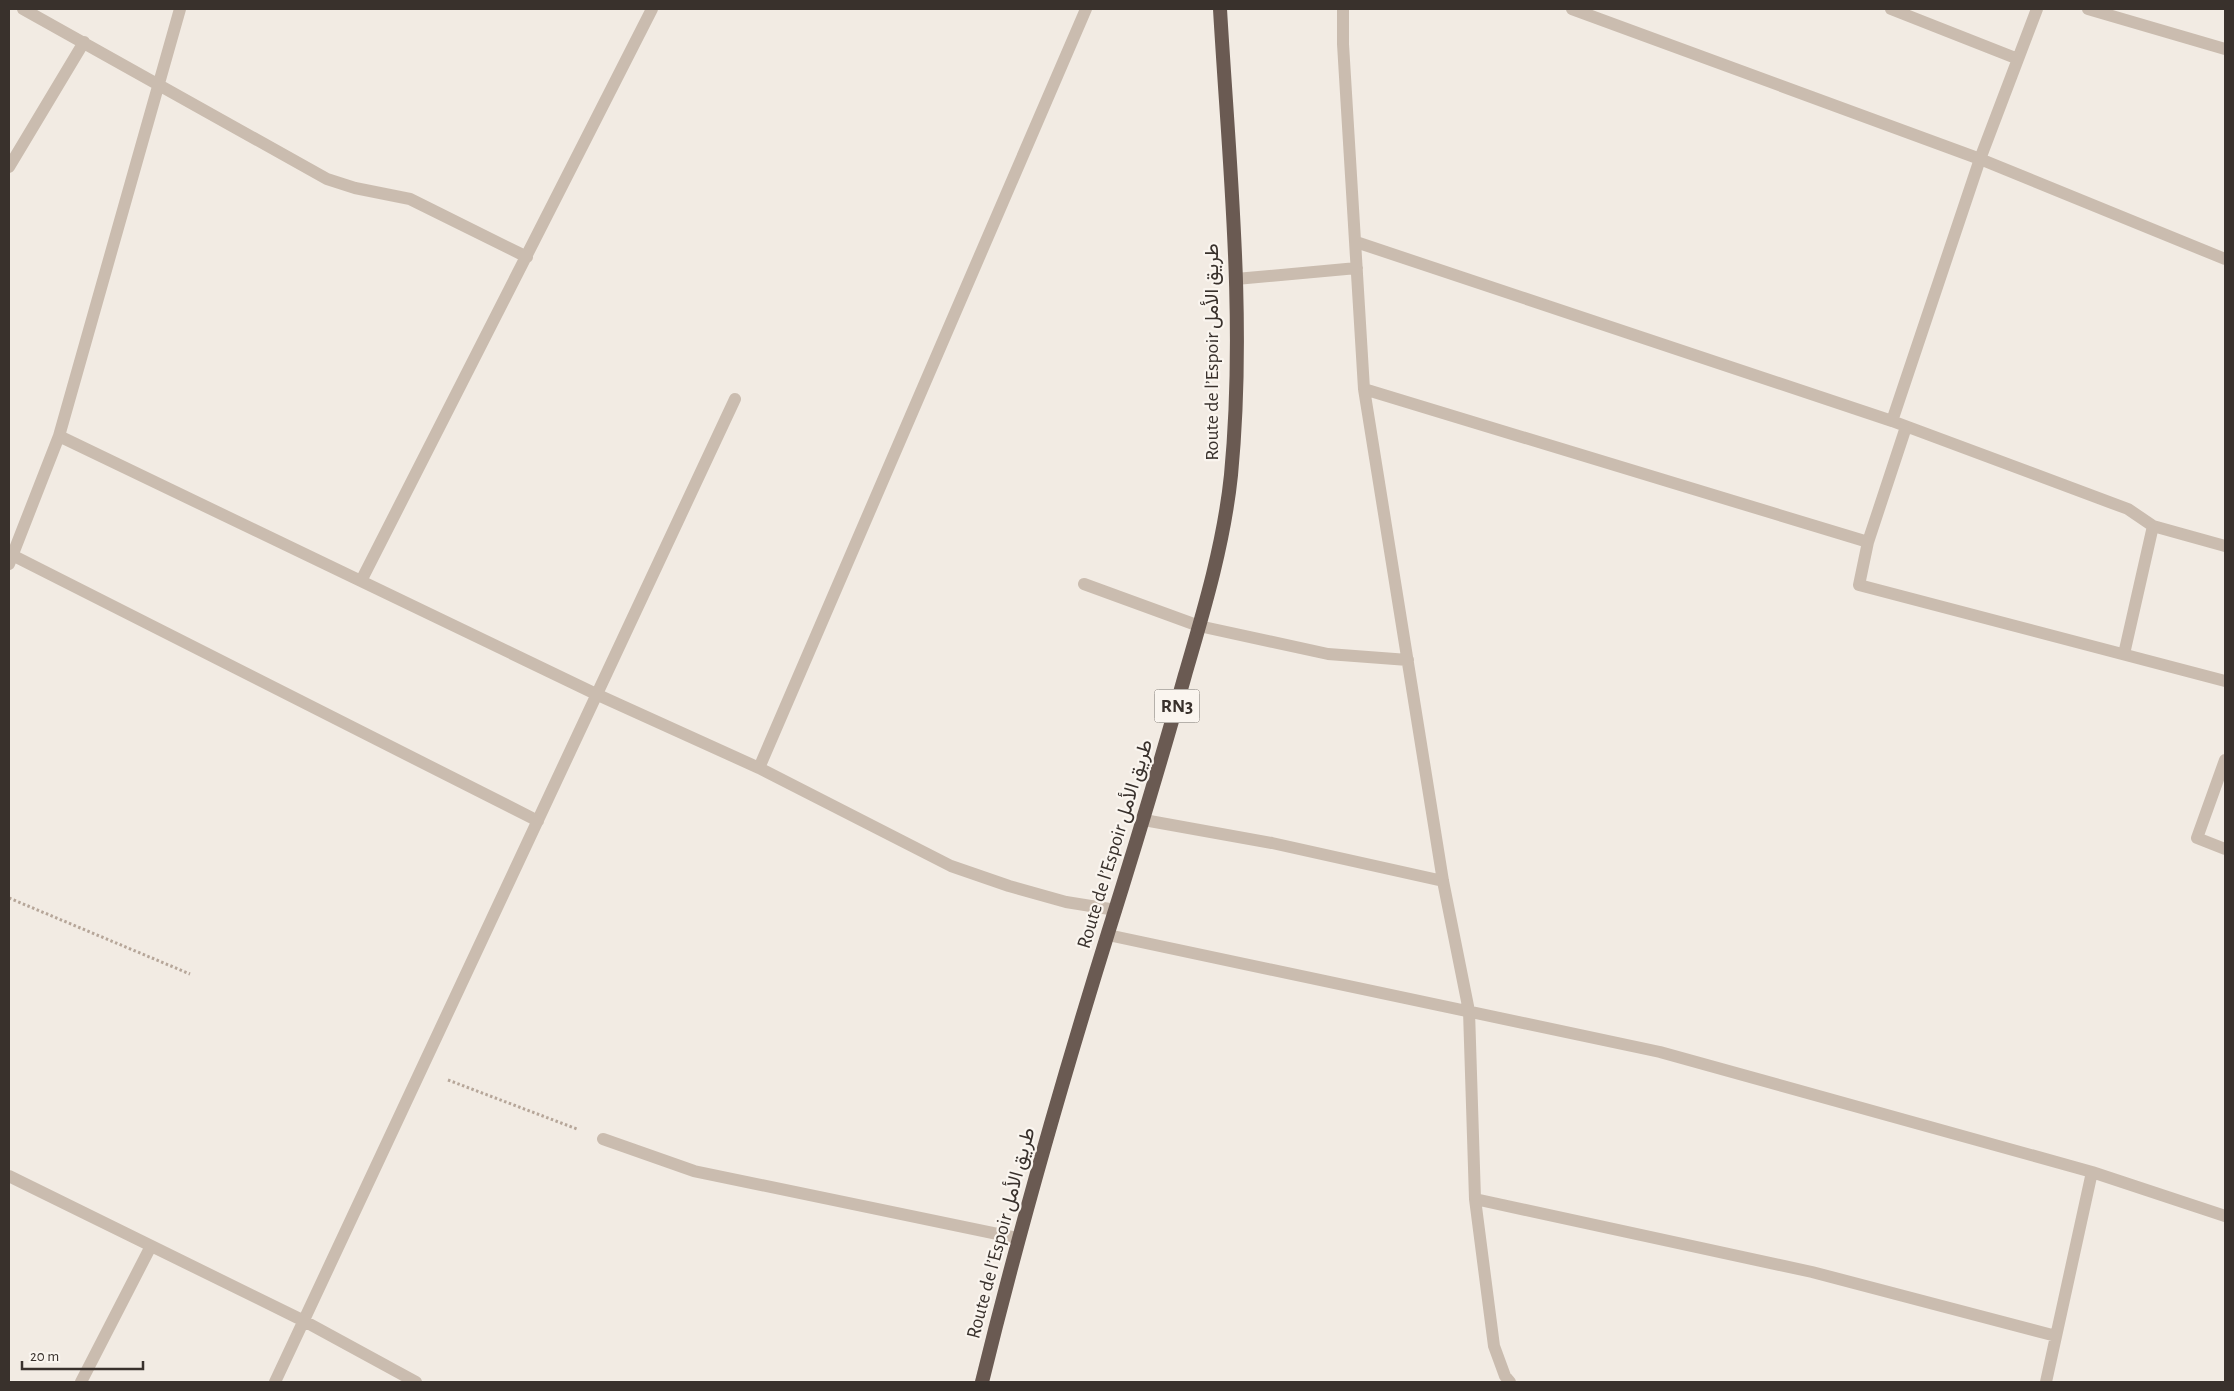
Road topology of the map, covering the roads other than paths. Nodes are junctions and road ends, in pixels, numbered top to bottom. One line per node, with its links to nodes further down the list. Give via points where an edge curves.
1 (23, 9): 11 (street)
2 (180, 9): 14 (street)
3 (652, 9): 18 (street)
4 (1086, 9): 39 (street)
5 (1220, 9): 21 (highway, Route de l’Espoir طريق الأمل / RN3)
6 (1344, 9): 17 (street, via 1343,44)
7 (1572, 9): 15 (street)
8 (1891, 9): 13 (street)
9 (2037, 9): 13 (street)
10 (2088, 9): 12 (street)
11 (84, 42): 14 (street); 16 (street)
12 (2225, 49)
13 (2018, 59): 15 (street)
14 (158, 83): 18 (street, via 328,178 355,188 410,199); 26 (street)
15 (1980, 159): 19 (street); 24 (street)
16 (9, 168)
17 (1356, 242): 20 (street); 24 (street)
18 (527, 257): 31 (street)
19 (2225, 259)
20 (1357, 268): 21 (street); 22 (street)
21 (1236, 279): 33 (highway, Route de l’Espoir طريق الأمل / RN3, via 1236,380 1231,477 1221,539)
22 (1364, 390): 28 (street); 35 (street)
23 (735, 399): 37 (street)
24 (1892, 421): 25 (street)
25 (1906, 427): 27 (street, via 2128,509); 28 (street)
26 (59, 436): 30 (street); 31 (street)
27 (2153, 526): 29 (street); 34 (street)
28 (1868, 542): 34 (street, via 1858,585)
29 (2225, 546)
30 (10, 560): 41 (street)
31 (361, 581): 37 (street)
32 (1084, 584): 33 (street)
33 (1199, 626): 35 (street, via 1328,654); 40 (highway, Route de l’Espoir طريق الأمل / RN3)
34 (2124, 654): 36 (street)
35 (1408, 660): 43 (street)
36 (2225, 681)
37 (598, 695): 39 (street); 41 (street)
38 (2225, 760): 42 (street, via 2197,838)
39 (759, 768): 44 (street, via 951,866 1066,902)
40 (1144, 820): 43 (street, via 1272,843); 44 (highway, Route de l’Espoir طريق الأمل / RN3)
41 (538, 821): 54 (street)
42 (2225, 849)
43 (1442, 881): 46 (street)
44 (1116, 910): 45 (highway, Route de l’Espoir طريق الأمل / RN3)
45 (1108, 935): 46 (street); 52 (highway, Route de l’Espoir طريق الأمل / RN3)
46 (1469, 1011): 48 (street, via 1660,1052); 50 (street)
47 (603, 1139): 52 (street, via 694,1171)
48 (2092, 1172): 51 (street); 55 (street)
49 (9, 1176): 53 (street)
50 (1475, 1199): 55 (street, via 1812,1272); 60 (street, via 1494,1346)
51 (2225, 1216)
52 (1017, 1238): 59 (highway, Route de l’Espoir طريق الأمل / RN3)
53 (152, 1246): 54 (street); 56 (street)
54 (304, 1321): 57 (street); 58 (street)
55 (2056, 1336): 61 (street)
56 (81, 1382)
57 (275, 1382)
58 (416, 1382)
59 (982, 1382)
60 (1510, 1382)
61 (2046, 1382)

